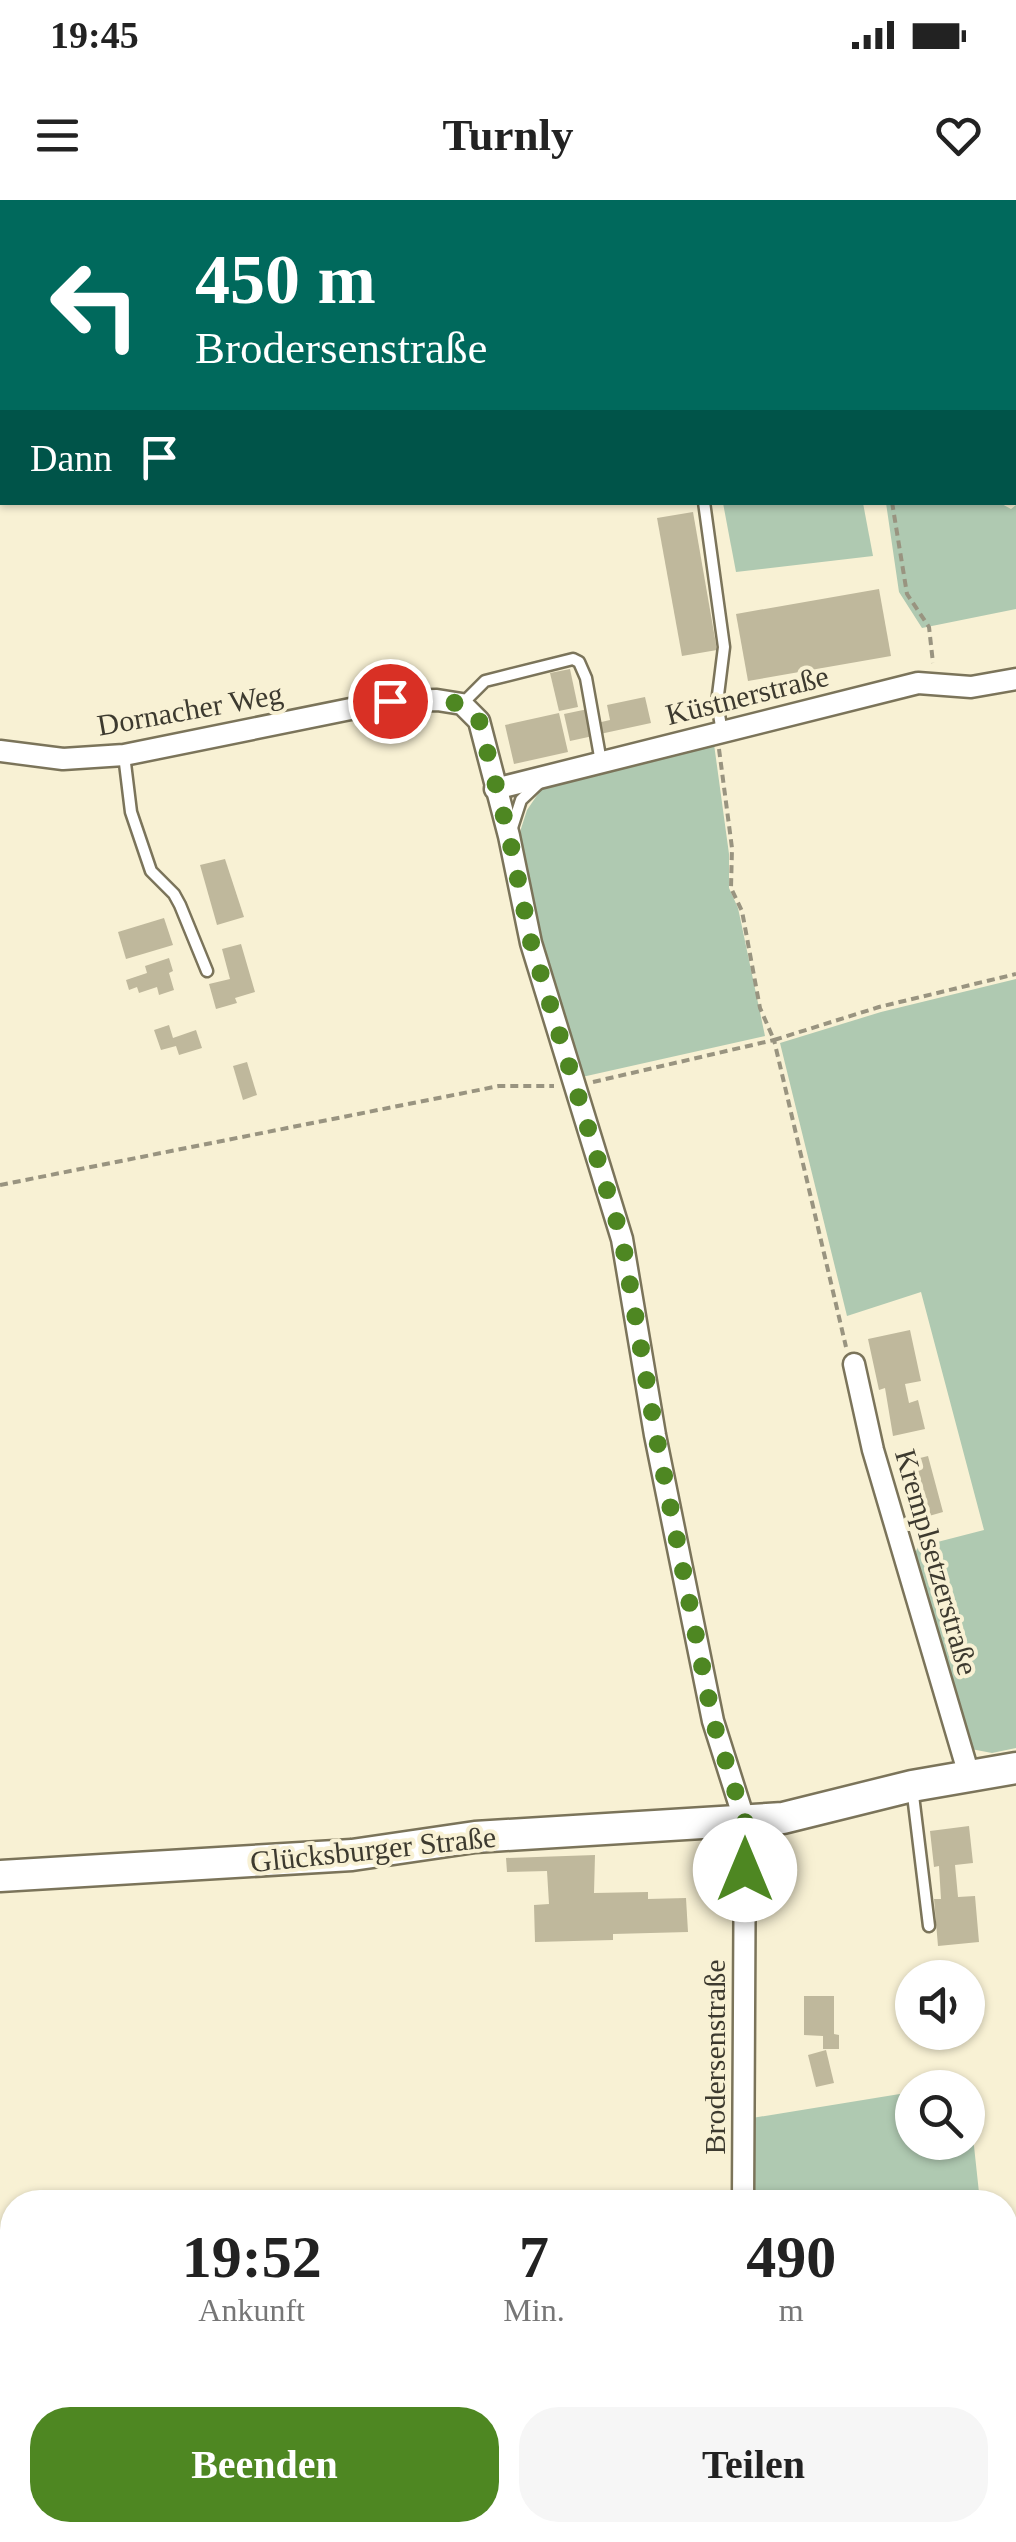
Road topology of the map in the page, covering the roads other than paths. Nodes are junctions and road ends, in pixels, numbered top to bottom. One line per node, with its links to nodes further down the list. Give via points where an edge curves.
1 (704, 505): 4 (lane, via 724,647 717,703)
2 (1016, 679): 4 (street, Küstnerstraße, via 971,687 918,683)
3 (462, 704): 6 (street, Dornacher Weg, via 390,701); 7 (lane, via 485,681 572,659 584,670); 9 (street, Brodersenstraße, via 479,720)
4 (722, 732): 7 (street, Küstnerstraße)
5 (0, 751): 6 (street, Dornacher Weg, via 63,759)
6 (124, 756): 11 (lane, via 131,812 151,871 174,894)
7 (602, 762): 8 (street, Küstnerstraße)
8 (546, 776): 9 (street, Küstnerstraße); 10 (lane, via 522,800)
9 (495, 789): 10 (street, Brodersenstraße)
10 (509, 836): 16 (street, Brodersenstraße, via 531,942 622,1239 713,1721)
11 (207, 971)
12 (854, 1364): 14 (street, Kremplsetzerstraße, via 875,1458)
13 (1016, 1768): 14 (street, Glücksburger Straße)
14 (969, 1775): 15 (street, Glücksburger Straße)
15 (912, 1786): 16 (street, Glücksburger Straße); 18 (lane)
16 (745, 1822): 17 (street, Glücksburger Straße, via 474,1838 352,1856); 19 (street, Brodersenstraße)
17 (0, 1876)
18 (929, 1926)
19 (743, 2190)

